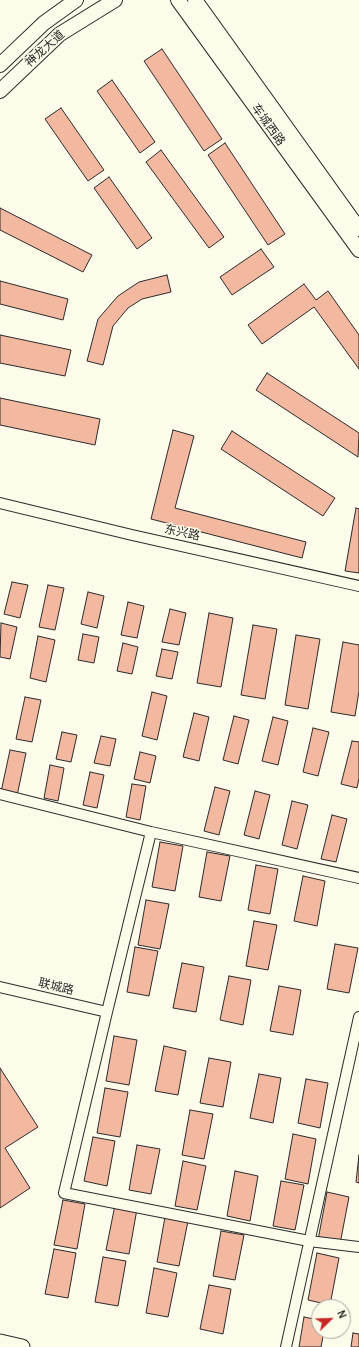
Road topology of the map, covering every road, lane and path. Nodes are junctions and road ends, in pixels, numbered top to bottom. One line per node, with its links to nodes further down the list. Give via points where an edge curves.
1 (76, 0): 5 (main road, 神龙大道, via 44,23)
2 (115, 0): 6 (main road, 神龙大道, via 60,34)
3 (178, 0): 8 (main road, 车城西路)
4 (195, 0): 7 (main road, 车城西路)
5 (0, 65)
6 (0, 91)
7 (359, 230)
8 (359, 250)
9 (0, 503): 10 (street, 东兴路)
10 (359, 586)
11 (0, 794): 12 (street)
12 (151, 832): 13 (street); 15 (street)
13 (359, 878)
14 (0, 987): 15 (street, 联城路)
15 (107, 1012): 17 (street, via 64,1192)
16 (359, 1017): 17 (street)
17 (309, 1240): 18 (street); 21 (street)
18 (359, 1247)
19 (0, 1342): 20 (main road)
20 (22, 1347)
21 (286, 1347)

